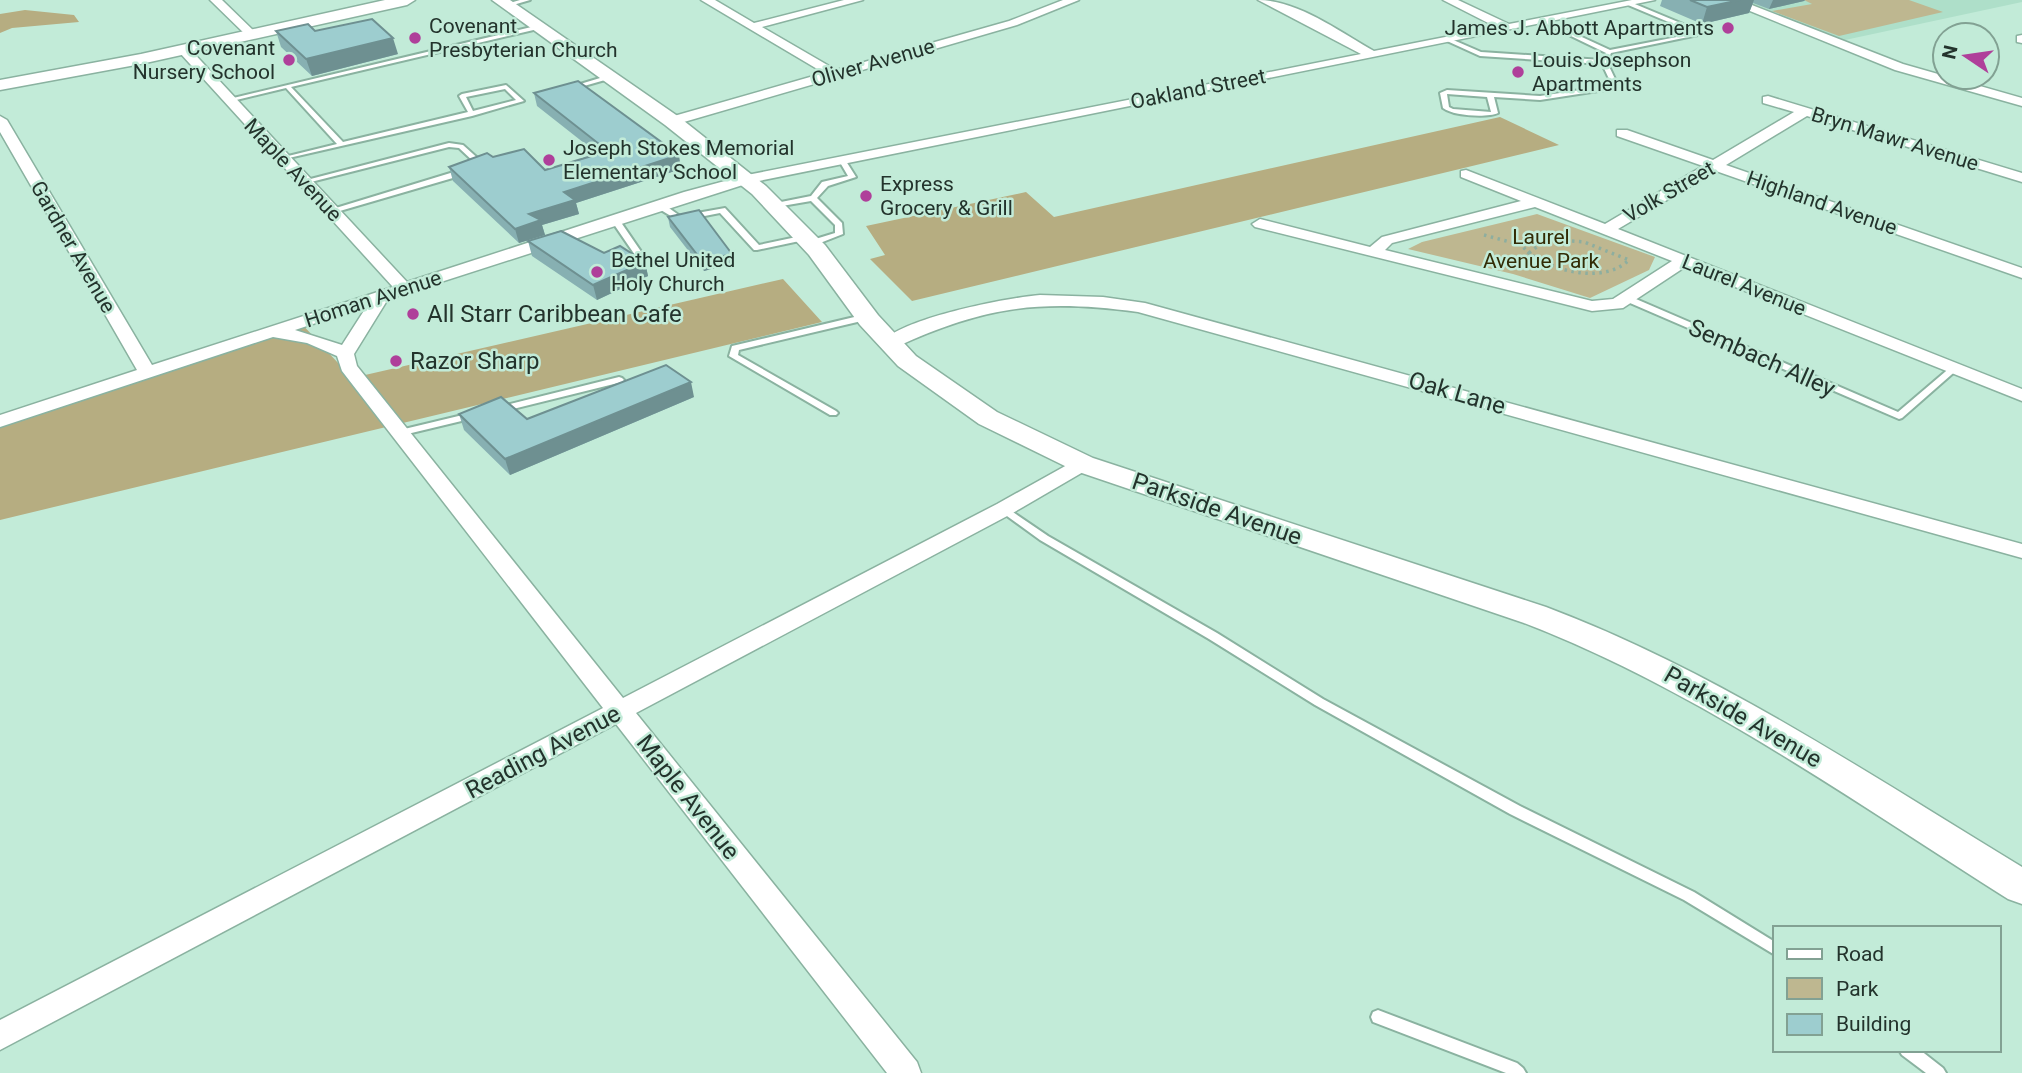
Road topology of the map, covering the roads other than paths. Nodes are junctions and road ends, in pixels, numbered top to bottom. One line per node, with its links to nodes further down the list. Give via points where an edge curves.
1 (216, 0): 17 (street)
2 (407, 0): 17 (main road)
3 (527, 0): 11 (lane)
4 (707, 0): 14 (street)
5 (856, 0): 14 (street)
6 (1073, 0): 23 (street, Oliver Avenue, via 1013,23)
7 (1265, 0): 21 (street)
8 (1449, 0): 16 (street)
9 (1649, 0): 12 (street, Oakland Street)
10 (1729, 0): 33 (street, via 1887,63)
11 (503, 2): 15 (main road, Parkside Avenue)
12 (1630, 4): 13 (street, Oakland Street); 20 (lane, via 1693,30 1695,35)
13 (1544, 21): 16 (street, Oakland Street); 20 (lane)
14 (754, 26): 23 (street)
15 (540, 27): 24 (main road, Parkside Avenue); 26 (lane)
16 (1508, 28): 18 (street, Oakland Street)
17 (252, 35): 19 (main road)
18 (1448, 40): 21 (street, Oakland Street); 22 (lane, via 1480,54)
19 (184, 50): 25 (main road); 30 (street, Maple Avenue)
20 (1609, 52): 22 (lane)
21 (1372, 55): 41 (street, Oakland Street)
22 (1604, 62): 28 (lane, via 1613,81 1609,88 1540,98)
23 (834, 74): 37 (street, Oliver Avenue)
24 (610, 77): 27 (lane); 37 (main road, Parkside Avenue)
25 (0, 85)
26 (287, 86): 30 (lane); 39 (lane)
27 (561, 91)
28 (1490, 95): 28 (lane, via 1447,92 1443,93 1451,111 1490,114 1495,113)
29 (535, 97): 32 (lane)
30 (228, 100): 40 (street, Maple Avenue)
31 (1768, 100): 34 (street, Bryn Mawr Avenue)
32 (522, 101): 35 (lane); 35 (lane, via 506,87 496,86 462,96)
33 (2022, 102)
34 (1805, 111): 42 (street, Volk Street); 44 (street, Bryn Mawr Avenue)
35 (472, 114): 39 (lane)
36 (0, 120): 67 (street, Gardner Avenue)
37 (672, 121): 45 (main road, Parkside Avenue)
38 (1622, 133): 42 (street, Highland Avenue)
39 (342, 145): 40 (lane)
40 (282, 159): 46 (street, Maple Avenue)
41 (842, 159): 45 (street, Oakland Street); 47 (lane, via 852,177 825,184)
42 (1714, 166): 54 (street, Volk Street); 59 (street, Highland Avenue)
43 (1466, 174): 48 (street, Laurel Avenue)
44 (2022, 178)
45 (747, 179): 49 (street, Homan Avenue); 50 (main road, Parkside Avenue)
46 (303, 182): 51 (street, Maple Avenue); 51 (lane, via 449,145 461,146 478,162 450,176)
47 (813, 198): 50 (lane); 55 (lane, via 839,225 839,234)
48 (1535, 202): 54 (street, Laurel Avenue); 57 (street, via 1387,240 1379,244)
49 (659, 205): 52 (street, Homan Avenue); 55 (lane, via 679,219 722,210 757,248)
50 (776, 205): 55 (main road, Parkside Avenue)
51 (330, 211): 60 (street, Maple Avenue)
52 (615, 220): 56 (lane); 60 (street, Homan Avenue)
53 (1260, 224): 57 (street)
54 (1605, 230): 58 (street, Laurel Avenue)
55 (809, 240): 62 (main road, Parkside Avenue)
56 (638, 253)
57 (1376, 253): 61 (street, via 1592,306 1617,304)
58 (1683, 261): 61 (street); 66 (street, Laurel Avenue)
59 (2022, 273)
60 (393, 292): 63 (street, Homan Avenue); 65 (street)
61 (1626, 298): 66 (lane, Sembach Alley, via 1899,416)
62 (867, 317): 64 (main road, Parkside Avenue); 71 (lane, via 735,348 733,356)
63 (272, 332): 65 (street, via 311,337); 67 (street, Homan Avenue)
64 (890, 343): 75 (main road, Parkside Avenue, via 954,397 1036,444); 77 (street, Oak Lane, via 955,314 1020,300 1067,298 1139,307)
65 (345, 354): 74 (street, Maple Avenue, via 348,367)
66 (1955, 368): 69 (street, Laurel Avenue)
67 (148, 373): 73 (street, Homan Avenue)
68 (619, 380): 70 (lane)
69 (2022, 395)
70 (490, 411)
71 (834, 413)
72 (477, 414): 74 (lane)
73 (0, 421)
74 (399, 433): 78 (street, Maple Avenue)
75 (1083, 464): 76 (street, Reading Avenue); 79 (main road, Parkside Avenue, via 1603,641 1724,702)
76 (1004, 509): 78 (street, Reading Avenue); 80 (lane, via 1044,538 1319,702 1515,810 1689,896)
77 (2022, 551)
78 (620, 711): 82 (street, Reading Avenue); 84 (street, Maple Avenue)
79 (2022, 887)
80 (1773, 948)
81 (1378, 1017): 85 (lane)
82 (0, 1036)
83 (1910, 1052): 86 (lane)
84 (906, 1073)
85 (1518, 1073)
86 (1938, 1073)

